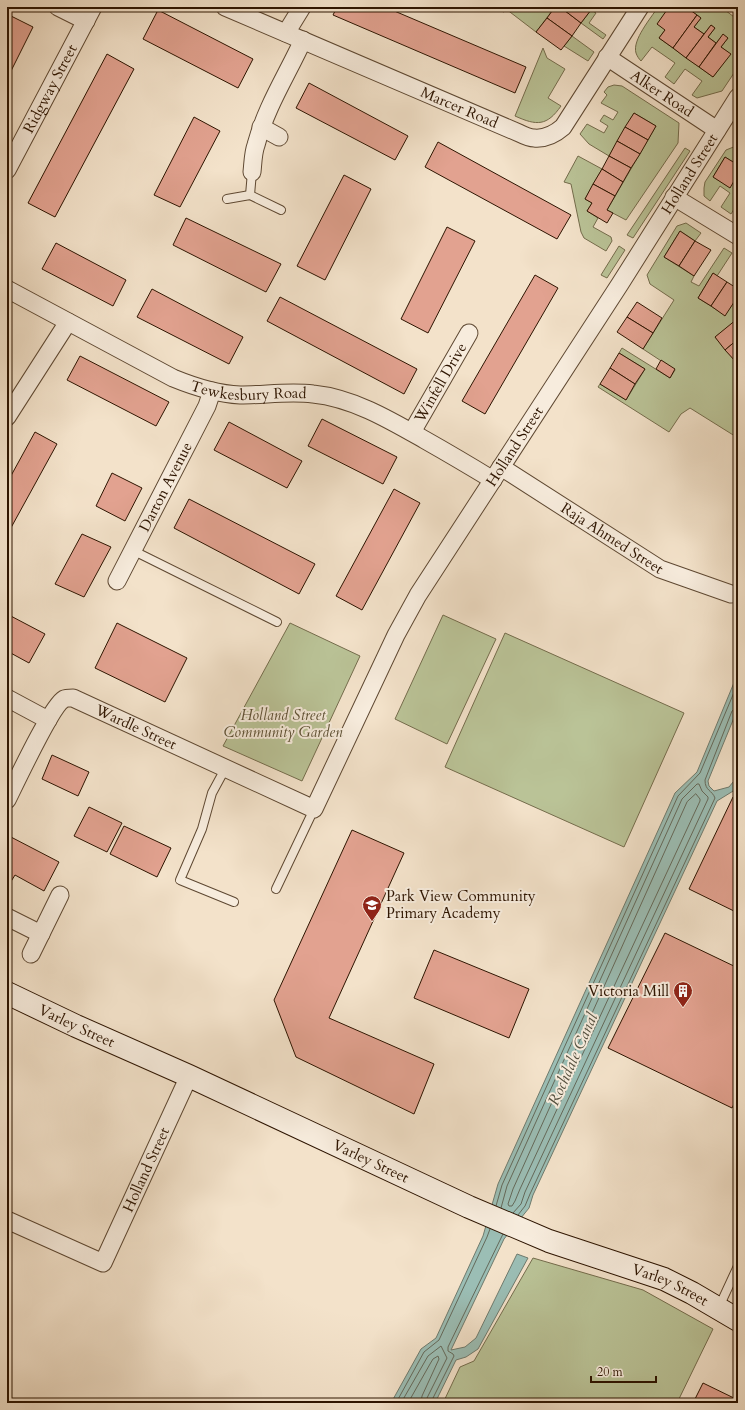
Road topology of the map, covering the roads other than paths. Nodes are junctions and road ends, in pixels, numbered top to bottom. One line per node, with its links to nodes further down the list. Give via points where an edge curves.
1 (58, 7): 5 (street)
2 (225, 7): 6 (street, Marcer Road)
3 (302, 7): 6 (street)
4 (640, 7): 8 (street, Marcer Road)
5 (89, 14): 13 (street, Ridgway Street)
6 (286, 33): 7 (street, Marcer Road)
7 (303, 40): 8 (street, Marcer Road, via 534,138 557,133 563,127); 10 (street)
8 (607, 57): 11 (street, Alker Road)
9 (738, 97): 11 (street, Holland Street)
10 (261, 127): 12 (street); 14 (street, via 255,146)
11 (717, 130): 16 (street, Holland Street)
12 (279, 137)
13 (7, 170)
14 (252, 172): 15 (lane)
15 (250, 195): 17 (lane); 18 (lane)
16 (674, 197): 19 (street); 26 (street, Holland Street)
17 (227, 199)
18 (280, 210)
19 (738, 236)
20 (7, 289): 21 (street, Tewkesbury Road)
21 (68, 322): 23 (street, Tewkesbury Road, via 173,378); 24 (street)
22 (469, 332): 25 (street, Winfell Drive)
23 (212, 391): 25 (street, Tewkesbury Road, via 242,395 296,393 332,397 372,411); 27 (street, Darton Avenue, via 207,406)
24 (7, 417)
25 (412, 432): 26 (street, Tewkesbury Road)
26 (497, 473): 29 (street, Raja Ahmed Street, via 660,569); 35 (street, Holland Street, via 438,562 396,635)
27 (134, 551): 28 (street, Darton Avenue); 30 (lane)
28 (118, 581)
29 (731, 594)
30 (277, 622)
31 (7, 698): 32 (street)
32 (48, 720): 33 (street, Wardle Street, via 64,698 73,698); 34 (street, Wardle Street)
33 (225, 769): 35 (street, Wardle Street); 38 (lane, via 212,794 202,829 180,880)
34 (7, 800)
35 (314, 809): 36 (lane)
36 (276, 889)
37 (60, 895): 40 (street)
38 (234, 902)
39 (7, 916): 40 (street)
40 (41, 934): 41 (street)
41 (31, 954)
42 (7, 993): 43 (street, Varley Street)
43 (189, 1076): 44 (street, Holland Street, via 103,1263); 46 (street, Varley Street, via 470,1207 584,1253 664,1279)
44 (7, 1220)
45 (738, 1266): 46 (lane)
46 (719, 1308): 47 (street, Varley Street)
47 (738, 1320)

